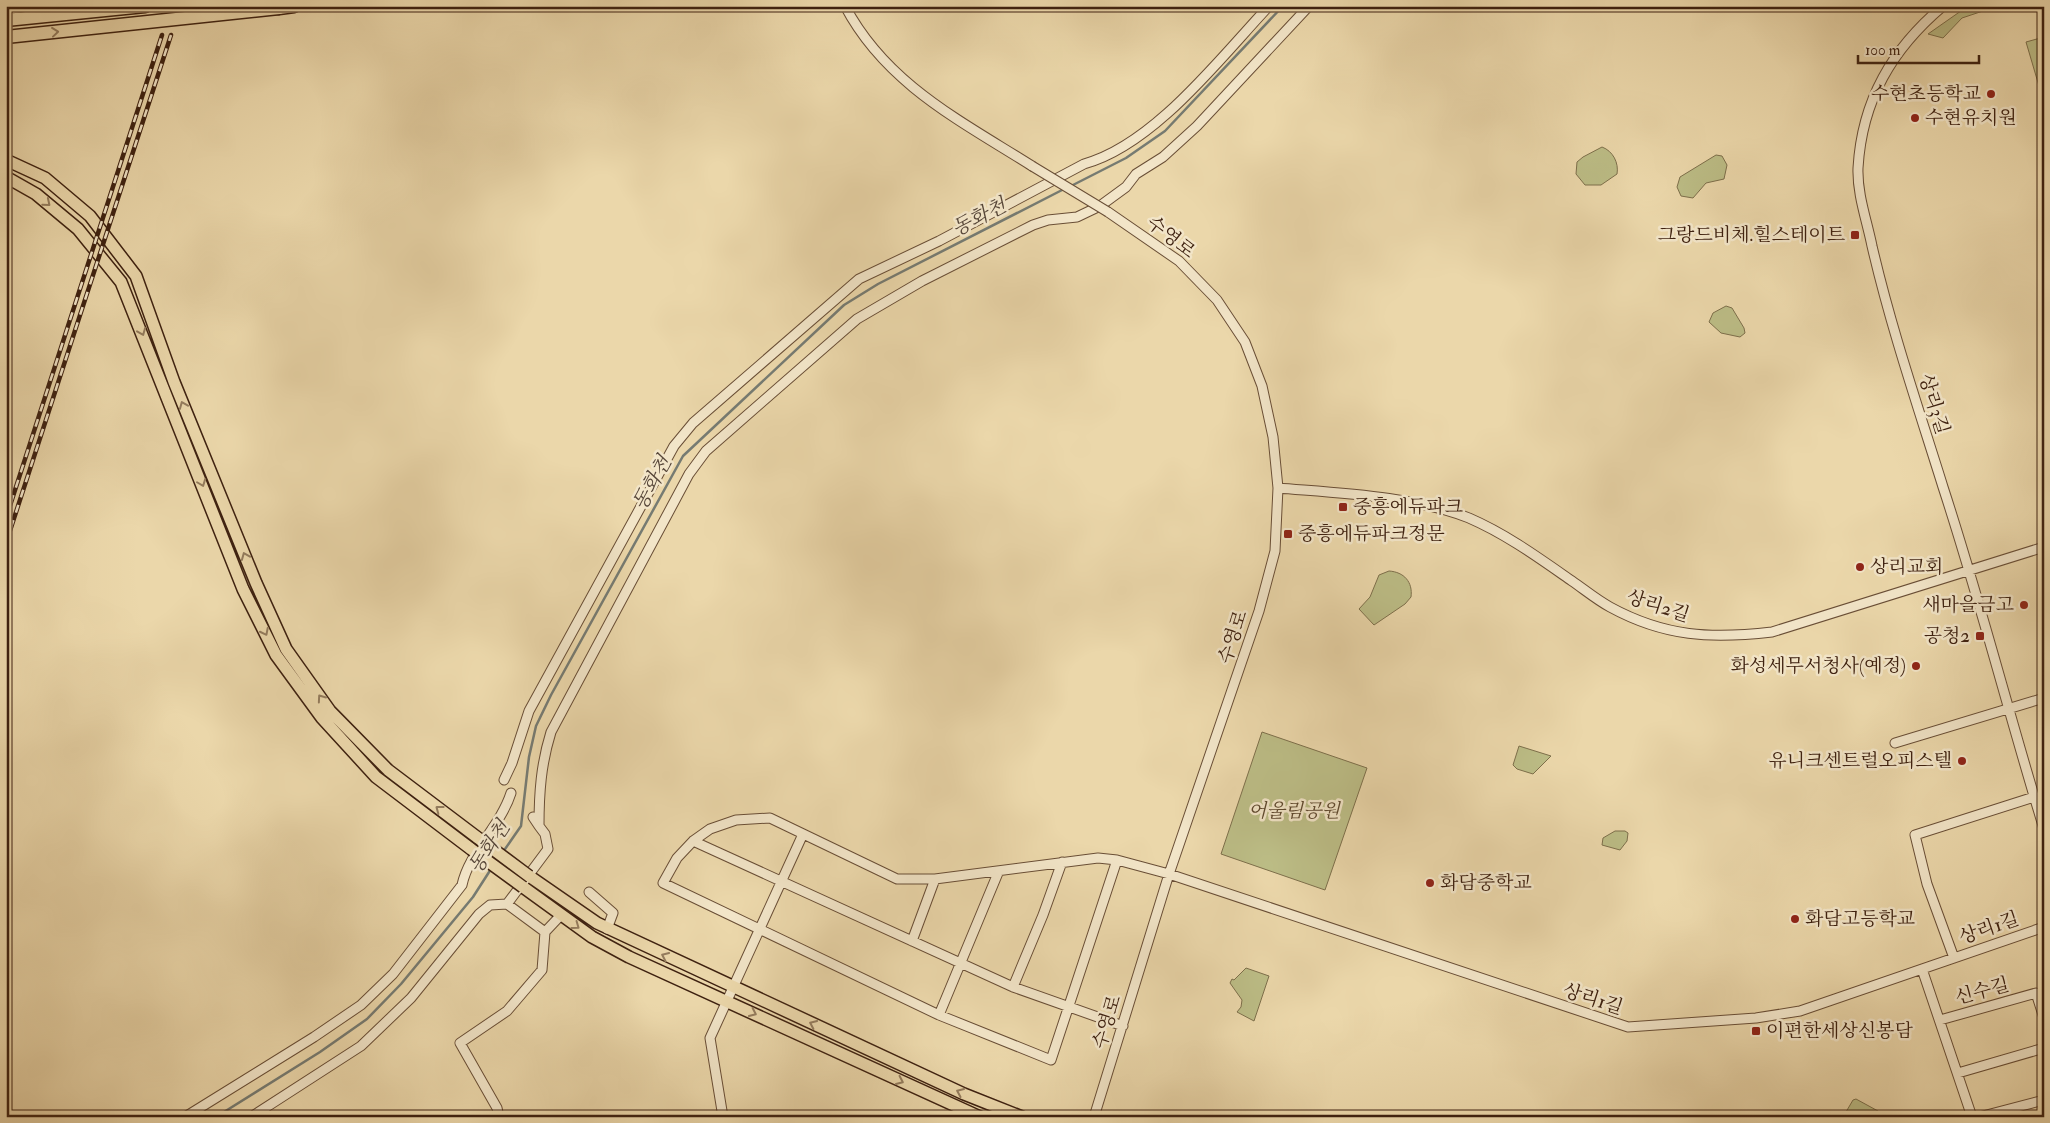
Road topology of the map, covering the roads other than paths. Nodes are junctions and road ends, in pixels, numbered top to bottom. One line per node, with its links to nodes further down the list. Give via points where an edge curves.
1 (20, 6): 8 (highway)
2 (145, 6): 9 (highway)
3 (294, 6): 10 (highway, one-way to 3, bridge)
4 (845, 6): 13 (street, 수영로, bridge, via 873,50 904,82 1179,260 1217,300 1245,342 1262,386 1273,437)
5 (1269, 6): 19 (street, via 1165,116 1142,135 859,279 693,423 674,446 529,711)
6 (1309, 6): 23 (street, via 1197,126 1163,157 1136,174 1126,187 1100,206 1077,217 1033,225 874,308 830,341 706,451 689,474 551,732 543,757)
7 (1943, 6): 15 (street, 상리3길, via 1906,42 1884,73 1872,98 1858,170 1881,289)
8 (6, 8)
9 (6, 20)
10 (6, 37)
11 (6, 160): 37 (main road, one-way to 11, bridge, via 529,876 388,770 330,711 286,649 256,583 174,382 136,276 90,216 45,178)
12 (6, 177): 35 (main road, one-way to 35, bridge, via 36,194 78,229 121,282 244,589 276,654 322,718 376,777)
13 (1278, 488): 15 (street, 상리2길, via 1422,505 1468,518 1502,534 1609,607 1642,622 1683,634 1730,636 1772,632); 30 (street, 수영로, via 1275,551 1259,611)
14 (2044, 547): 15 (street, 상리2길)
15 (1970, 569): 17 (street, 상리3길)
16 (2044, 698): 17 (street)
17 (2010, 710): 18 (street); 21 (street, 상리3길)
18 (1895, 743)
19 (504, 780)
20 (512, 793): 55 (street, via 498,823 465,869 462,885 393,974 361,1005)
21 (2034, 797): 24 (street, 상리3길); 41 (street, via 1916,835 1927,884)
22 (532, 817): 23 (street)
23 (539, 826): 34 (street, via 545,834 548,849)
24 (2044, 829)
25 (802, 834): 26 (street, 상리1길, via 770,818 736,820 710,829); 31 (street, 상리1길, via 896,879); 32 (street)
26 (694, 841): 32 (street); 38 (street, 상리1길, via 677,858 664,883)
27 (1117, 860): 28 (street, 상리1길, via 1098,858); 30 (street, 상리1길); 47 (street)
28 (1062, 862): 29 (street, 상리1길); 45 (street)
29 (998, 872): 31 (street, 상리1길); 42 (street)
30 (1169, 874): 43 (street, 상리1길, via 1628,1027 1756,1018 1800,1011); 51 (street, 수영로)
31 (935, 879): 40 (street)
32 (781, 881): 38 (street); 40 (street)
33 (589, 892): 37 (street, via 613,913)
34 (507, 904): 39 (street); 56 (street, via 490,905 479,914 411,998 362,1046)
35 (561, 915): 39 (street); 46 (main road, one-way to 46, via 592,938)
36 (2044, 927): 41 (street, 상리1길)
37 (608, 928): 44 (main road, one-way to 37)
38 (760, 928): 44 (street); 48 (street)
39 (544, 932): 57 (street, via 542,970 507,1011 460,1043)
40 (912, 941): 42 (street)
41 (1954, 958): 43 (street, 상리1길)
42 (960, 963): 45 (street); 48 (street)
43 (1922, 969): 50 (street, 신수길)
44 (733, 987): 46 (street); 60 (main road, one-way to 44, via 964,1094)
45 (1013, 987): 47 (street)
46 (726, 1001): 58 (street, via 710,1038); 59 (main road, one-way to 59)
47 (1070, 1008): 48 (street, via 1051,1060); 51 (street)
48 (939, 1015)
49 (2044, 1018): 50 (street, 신수길, via 2036,993)
50 (1940, 1020): 53 (street, 신수길)
51 (1123, 1026): 61 (street, 수영로)
52 (2044, 1048): 53 (street)
53 (1958, 1073): 62 (street, 신수길)
54 (2044, 1100): 63 (street)
55 (185, 1117)
56 (251, 1117)
57 (499, 1117)
58 (723, 1117)
59 (980, 1117)
60 (1022, 1117)
61 (1094, 1117)
62 (1972, 1117)
63 (1980, 1117)

